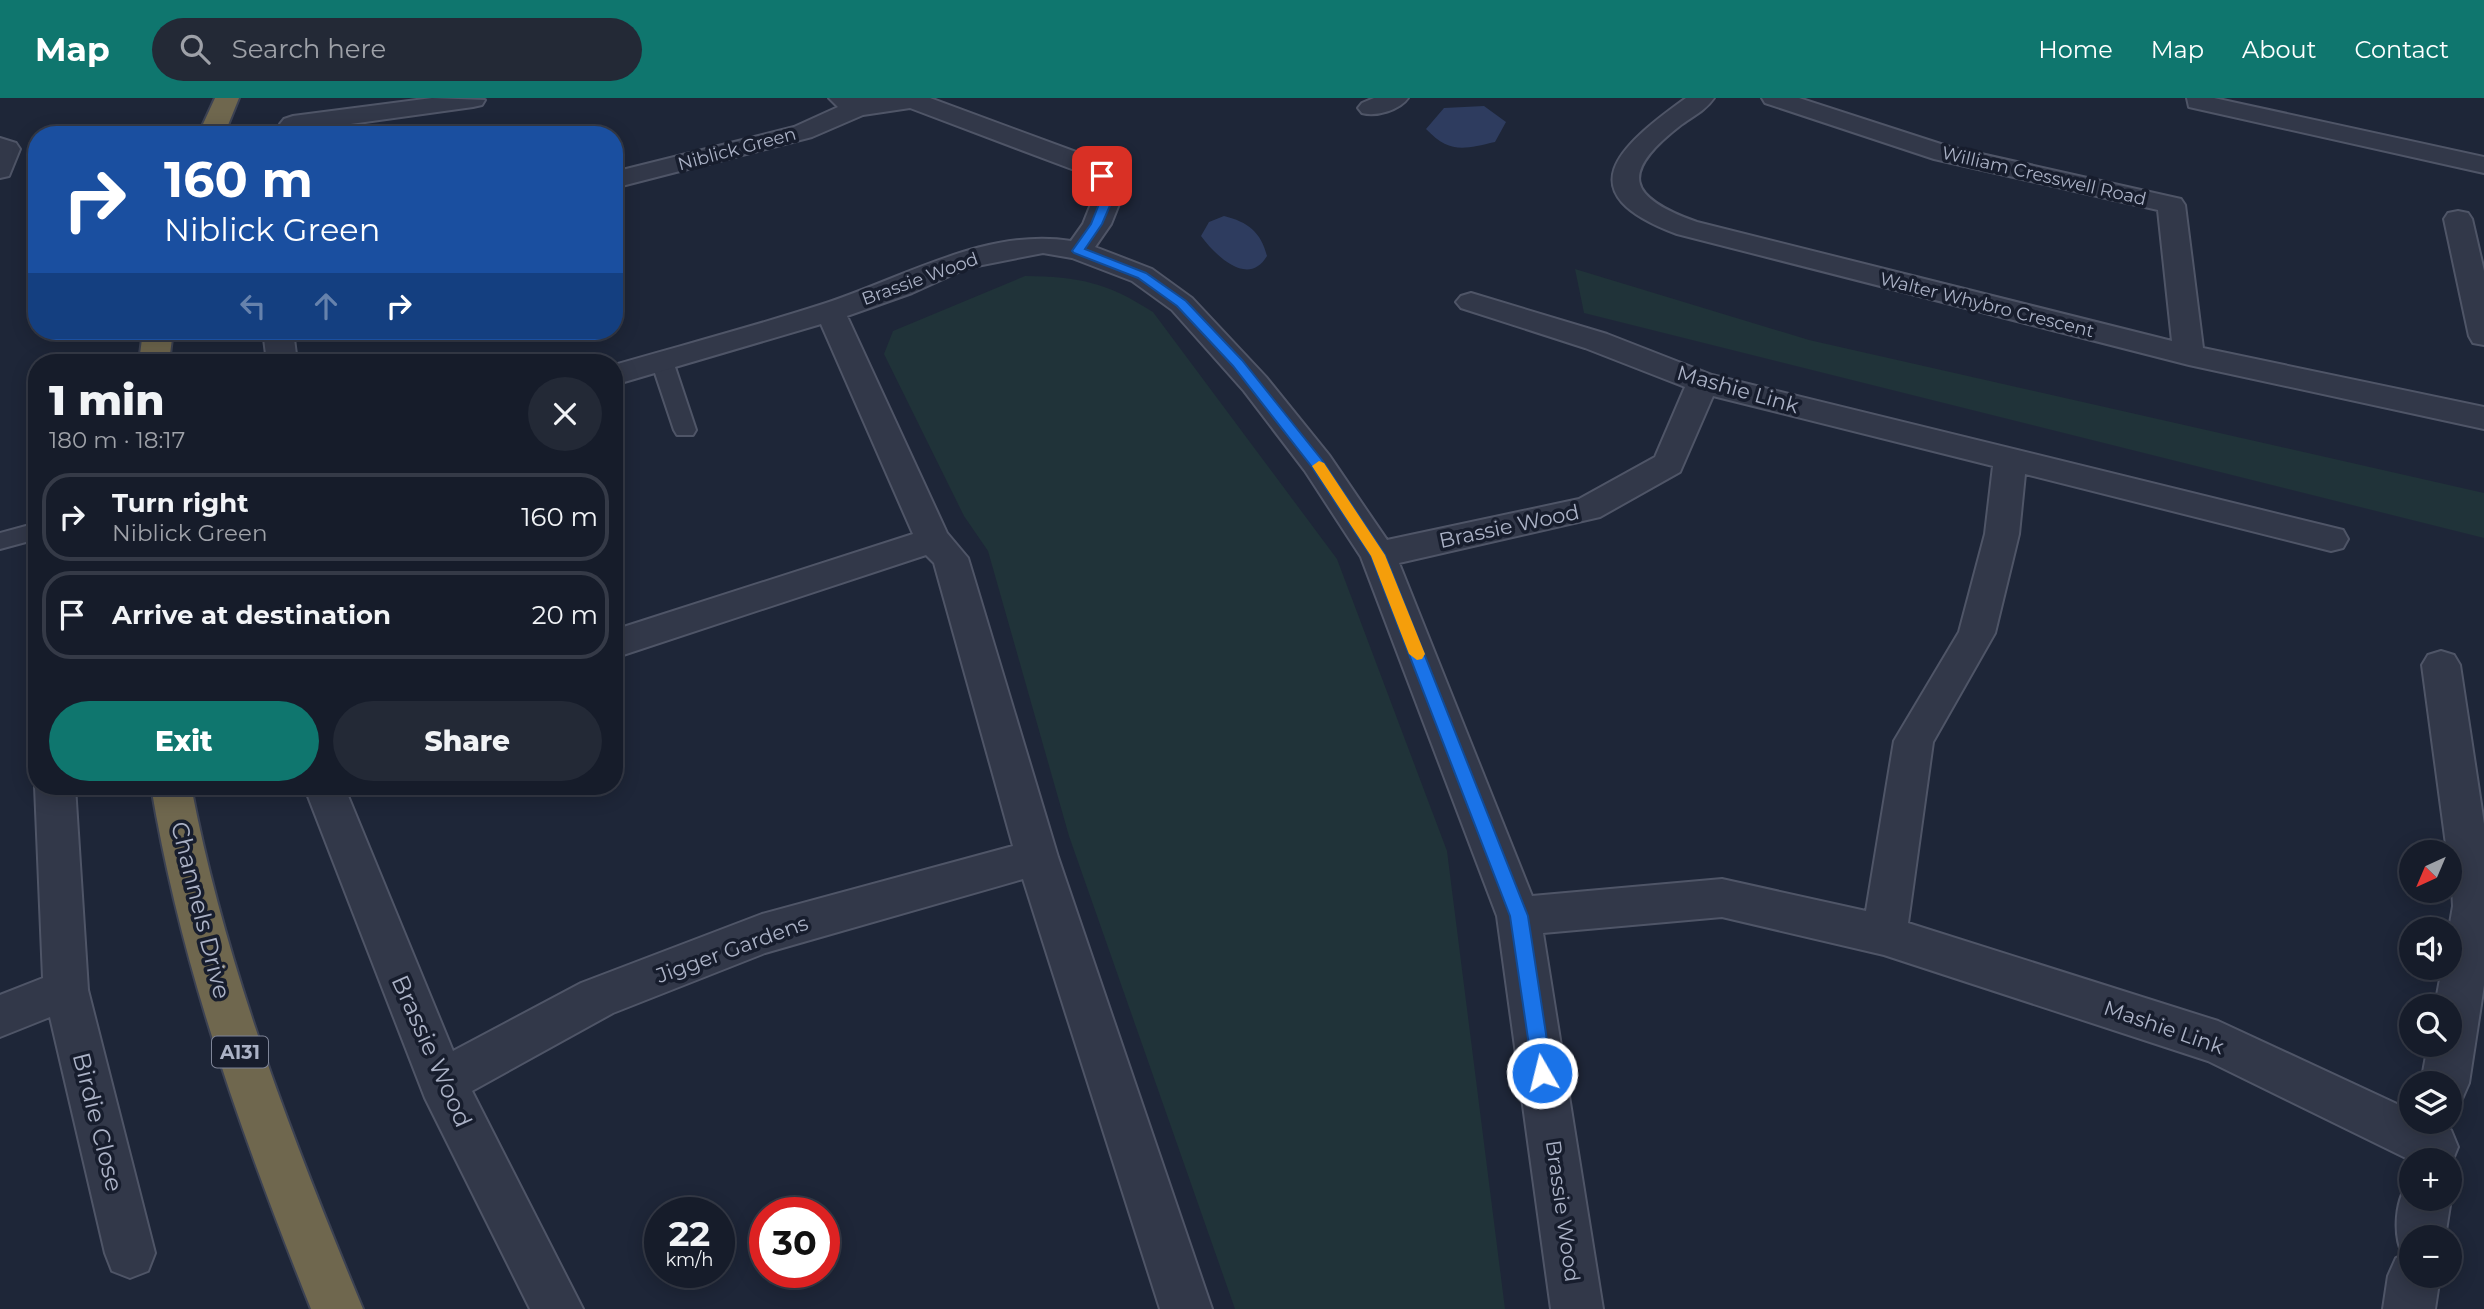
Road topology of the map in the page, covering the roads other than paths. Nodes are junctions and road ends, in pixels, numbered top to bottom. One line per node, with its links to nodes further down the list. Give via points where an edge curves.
1 (227, 98): 10 (highway)
2 (301, 98): 11 (street)
3 (1396, 98): 9 (street)
4 (1702, 98): 22 (street, Walter Whybro Crescent, via 1632,153 1625,170 1637,205 1658,217 1726,239)
5 (1774, 98): 22 (street, William Cresswell Road, via 1943,153 2171,205)
6 (2193, 99): 14 (street)
7 (473, 100): 12 (street)
8 (849, 103): 16 (street, Niblick Green, via 803,132); 18 (street, Niblick Green, via 912,100 1086,165 1102,176 1109,194 1097,224)
9 (1371, 108)
10 (215, 126)
11 (293, 126)
12 (316, 126)
13 (0, 146): 15 (street, via 7,149)
14 (2484, 165)
15 (0, 170)
16 (623, 178)
17 (2458, 219): 21 (street)
18 (1078, 251): 20 (street, Brassie Wood, via 1043,245 1001,251 957,262); 33 (street, Brassie Wood, via 1142,275 1182,304 1310,453)
19 (1471, 302): 25 (street, Mashie Link, via 1596,341)
20 (830, 312): 23 (street, Brassie Wood); 31 (street)
21 (2484, 336)
22 (2189, 355): 26 (street, Walter Whybro Crescent)
23 (662, 361): 24 (street, Brassie Wood); 27 (lane)
24 (623, 372)
25 (1703, 383): 28 (street, Mashie Link); 33 (street, Brassie Wood, via 1668,464 1588,509)
26 (2484, 418)
27 (685, 430)
28 (2010, 459): 30 (street, Mashie Link); 42 (street, via 2002,534 1977,634 1914,741)
29 (28, 533): 32 (lane)
30 (2331, 539)
31 (933, 540): 34 (street); 39 (street, via 950,558)
32 (0, 541)
33 (1378, 555): 41 (street, Brassie Wood)
34 (623, 641)
35 (2441, 665): 40 (street)
36 (55, 795): 43 (street, Birdie Close)
37 (173, 795): 50 (highway, Channels Drive / A131, via 211,962 271,1147)
38 (328, 795): 46 (street, Brassie Wood)
39 (1037, 857): 46 (street, Jigger Gardens, via 762,934 597,999); 52 (street)
40 (2479, 908): 45 (street)
41 (1519, 916): 42 (street, Mashie Link, via 1722,898); 53 (street, Brassie Wood)
42 (1884, 935): 47 (street, Mashie Link, via 2218,1044)
43 (66, 990): 44 (street); 48 (street, Birdie Close)
44 (0, 1016)
45 (2447, 1071)
46 (442, 1082): 51 (street, Brassie Wood)
47 (2435, 1143)
48 (130, 1253)
49 (2412, 1288): 54 (street)
50 (337, 1309)
51 (557, 1309)
52 (1186, 1309)
53 (1577, 1309)
54 (2409, 1309)

